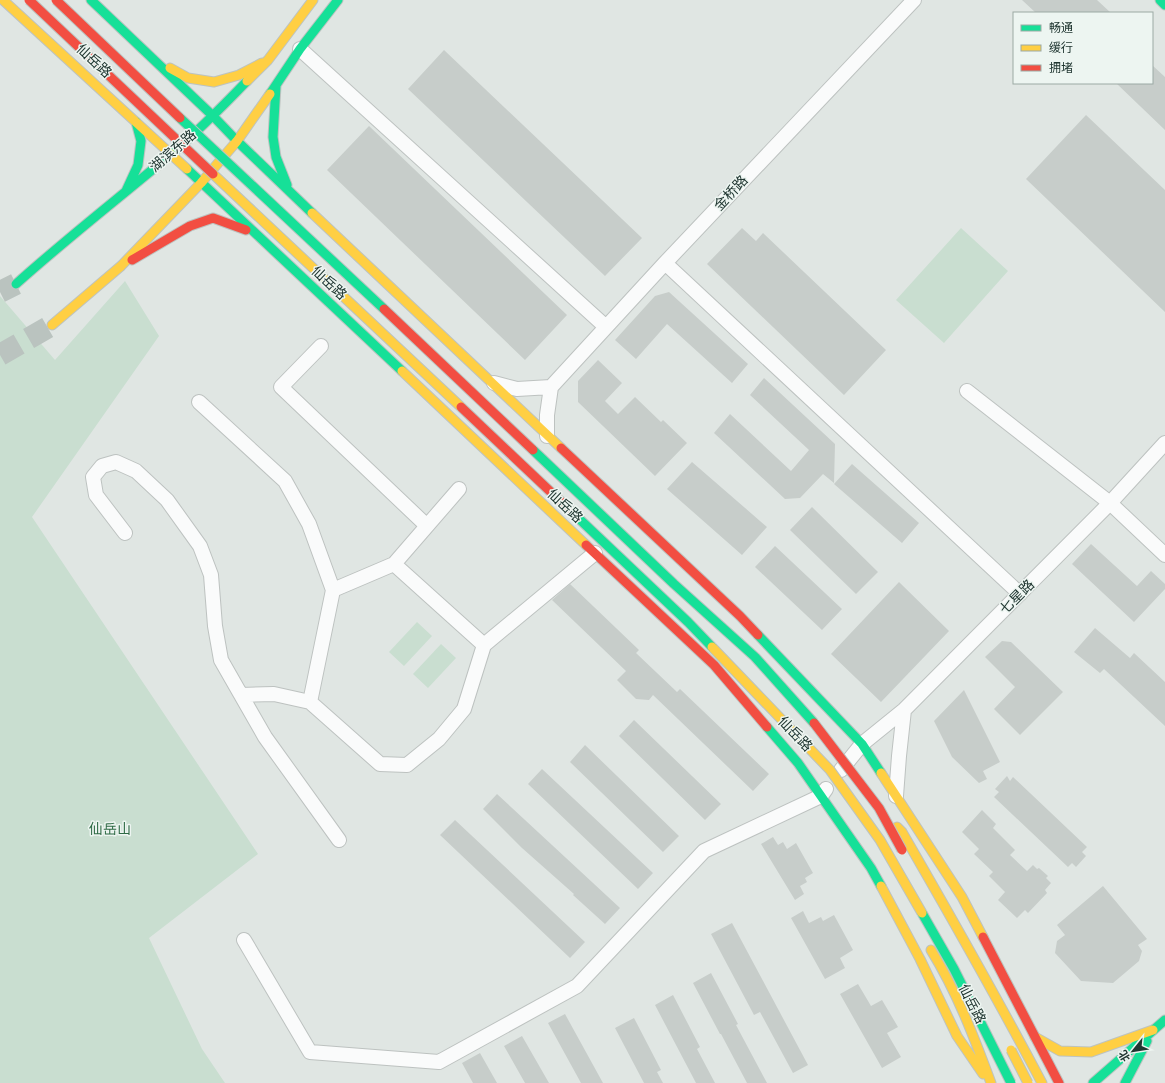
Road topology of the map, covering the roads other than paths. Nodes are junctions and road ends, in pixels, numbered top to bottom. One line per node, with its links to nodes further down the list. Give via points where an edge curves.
1 (3, 0): 15 (main road)
2 (29, 0): 45 (main road, 仙岳路, bridge, via 688,622)
3 (56, 0): 54 (main road, 仙岳路, bridge, via 755,657 821,731)
4 (91, 0): 11 (main road)
5 (313, 0): 12 (main road, 湖滨东路)
6 (338, 0): 10 (main road)
7 (914, 0): 22 (street, 金桥路)
8 (1160, 0): 9 (main road)
9 (1165, 4)
10 (300, 50): 13 (main road); 26 (street)
11 (151, 58): 12 (main road, via 188,78 214,82 239,75); 14 (main road)
12 (268, 60): 14 (main road, 湖滨东路)
13 (276, 86): 16 (main road); 20 (main road, via 273,137 276,157)
14 (213, 116): 16 (main road); 17 (main road, 湖滨东路)
15 (136, 122): 17 (main road); 19 (main road, via 141,141 138,164)
16 (237, 141): 18 (main road); 20 (main road)
17 (171, 154): 18 (main road); 19 (main road, 湖滨东路)
18 (201, 183): 21 (main road); 23 (main road)
19 (126, 191): 24 (main road, 湖滨东路)
20 (290, 191): 28 (main road)
21 (253, 232): 23 (main road, via 213,218 190,226); 38 (main road)
22 (665, 263): 26 (street, 金桥路); 42 (street)
23 (121, 266): 25 (main road)
24 (16, 284)
25 (52, 325)
26 (606, 327): 29 (street, 金桥路)
27 (321, 346): 36 (street, via 281,387)
28 (490, 381): 29 (street, via 517,388); 32 (main road)
29 (551, 387): 32 (street)
30 (967, 391): 35 (street)
31 (198, 402): 41 (street, via 285,481 309,524)
32 (547, 436): 48 (main road, via 740,616)
33 (1165, 443): 35 (street, 七星路)
34 (459, 489): 36 (street)
35 (1110, 503): 39 (street); 42 (street, 七星路)
36 (427, 526): 40 (street)
37 (125, 533): 44 (street, via 96,495 93,478 102,466 116,462 136,471 167,500 200,546 211,575 221,660)
38 (595, 553): 43 (street); 51 (main road, via 714,665 798,763)
39 (1165, 555)
40 (394, 564): 41 (street); 43 (street)
41 (333, 590): 46 (street)
42 (1020, 594): 47 (street, 七星路)
43 (484, 645): 46 (street, via 464,709 439,739 407,765 380,764)
44 (240, 695): 46 (street, via 274,694); 55 (street, via 265,737)
45 (762, 699): 49 (main road, bridge); 65 (main road, 仙岳路, bridge, via 830,770 880,840 954,968)
46 (310, 702)
47 (904, 710): 48 (street, 七星路); 52 (street)
48 (862, 744): 51 (street, 七星路); 52 (main road)
49 (808, 762)
50 (822, 779): 53 (main road)
51 (821, 796): 57 (street, via 704,851 578,986 439,1062 310,1052); 61 (main road, via 871,868)
52 (896, 796): 62 (main road, via 962,897)
53 (835, 797)
54 (878, 808): 56 (main road, 仙岳路, bridge); 68 (main road, bridge, via 902,832 958,928)
55 (339, 840)
56 (905, 855)
57 (244, 940)
58 (927, 942): 64 (main road, via 971,1029)
59 (1165, 1020): 60 (main road)
60 (1153, 1030): 62 (main road, via 1090,1052 1060,1051); 70 (main road); 71 (main road)
61 (958, 1036): 63 (main road); 64 (main road)
62 (1035, 1037): 69 (main road)
63 (978, 1083)
64 (990, 1083)
65 (1011, 1083)
66 (1028, 1083): 67 (main road, bridge, via 1009,1043)
67 (1033, 1083)
68 (1042, 1083)
69 (1059, 1083)
70 (1093, 1083)
71 (1125, 1083)

